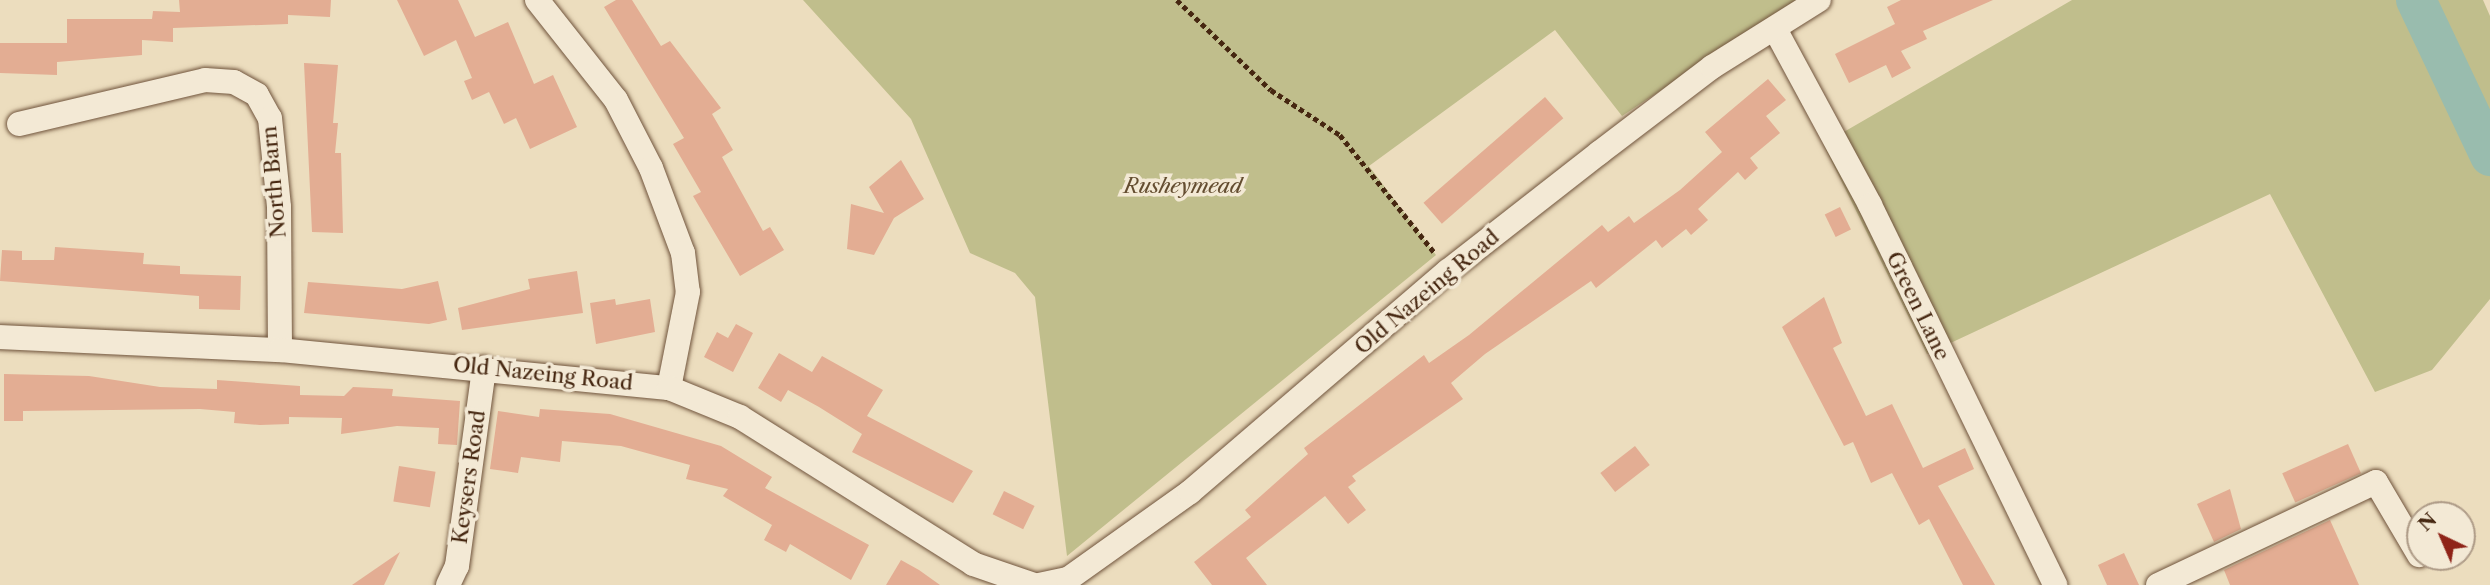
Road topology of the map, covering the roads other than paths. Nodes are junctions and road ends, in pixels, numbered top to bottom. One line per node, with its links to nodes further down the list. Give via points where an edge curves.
1 (537, 0): 8 (street, via 616,100 651,168 683,253 688,292)
2 (1819, 0): 3 (street, Old Nazeing Road)
3 (1775, 29): 11 (street, Old Nazeing Road, via 1702,74 1448,271 1190,492 1078,573); 12 (street, Green Lane, via 1870,205)
4 (19, 124): 6 (street, North Barn, via 205,80 234,82 257,95 270,118 279,207)
5 (0, 337): 6 (street, Old Nazeing Road)
6 (280, 350): 7 (street, Old Nazeing Road)
7 (484, 368): 8 (street, Old Nazeing Road); 10 (street, Keysers Road, via 457,566)
8 (669, 388): 11 (street, Old Nazeing Road, via 740,416 973,564)
9 (2406, 533): 13 (street, via 2376,481)
10 (448, 585)
11 (1041, 585)
12 (2055, 585)
13 (2158, 585)

